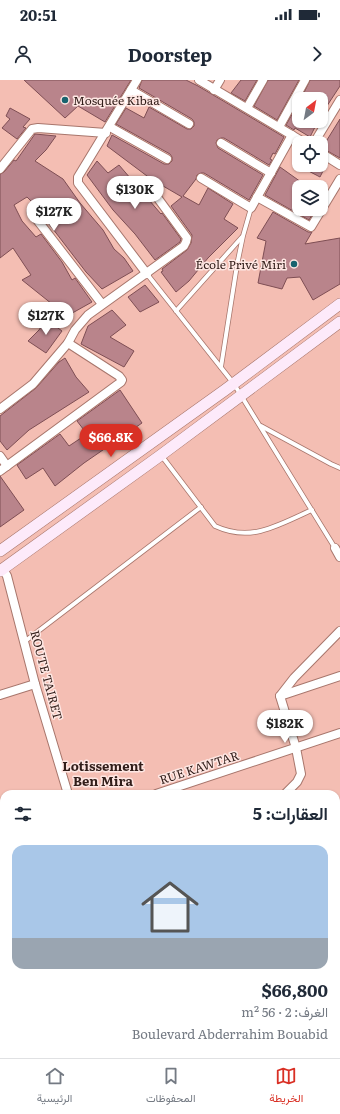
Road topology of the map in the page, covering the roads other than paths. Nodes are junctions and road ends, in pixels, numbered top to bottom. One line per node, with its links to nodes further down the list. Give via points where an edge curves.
1 (137, 80): 6 (street)
2 (199, 80): 7 (street)
3 (220, 80): 7 (street)
4 (263, 80): 9 (street)
5 (305, 80): 11 (street)
6 (131, 90): 10 (street); 12 (street)
7 (214, 90): 9 (street)
8 (340, 100): 14 (street)
9 (247, 108): 11 (street)
10 (189, 124)
11 (278, 127): 13 (street)
12 (108, 130): 17 (street); 19 (street, via 32,129); 28 (street, via 78,177 78,182)
13 (292, 135): 20 (street)
14 (318, 136)
15 (221, 143): 20 (street)
16 (328, 157): 18 (street)
17 (167, 159)
18 (340, 165)
19 (0, 169)
20 (271, 173): 24 (street)
21 (201, 178): 25 (street)
22 (340, 180): 24 (street, via 311,227)
23 (154, 193): 28 (street, via 187,238 184,246)
24 (257, 197): 25 (street)
25 (251, 208): 27 (lane)
26 (31, 212): 29 (street)
27 (243, 236): 31 (lane); 34 (lane)
28 (147, 274): 29 (street); 31 (lane)
29 (102, 304): 33 (street, via 82,321)
30 (340, 304): 35 (main road)
31 (176, 311): 34 (lane)
32 (340, 322): 36 (main road)
33 (68, 343): 37 (street, via 33,384); 41 (street, via 119,376 121,382)
34 (221, 367): 35 (lane)
35 (234, 384): 36 (lane); 46 (main road)
36 (242, 395): 38 (lane); 39 (main road)
37 (0, 409)
38 (261, 426): 42 (lane); 44 (lane)
39 (161, 455): 43 (lane); 48 (main road)
40 (0, 456): 41 (street)
41 (3, 468)
42 (340, 468)
43 (201, 508): 44 (lane, via 215,526 234,532 250,533); 50 (lane)
44 (312, 510): 45 (lane)
45 (335, 548): 47 (street)
46 (0, 551)
47 (340, 557)
48 (1, 568): 50 (street, ROUTE TAIRET, via 6,576)
49 (340, 631): 54 (street)
50 (24, 642): 52 (street, ROUTE TAIRET)
51 (340, 676): 54 (street)
52 (35, 684): 53 (street); 57 (street, ROUTE TAIRET)
53 (0, 695)
54 (280, 696): 56 (street)
55 (340, 733): 56 (street, RUE KAWTAR)
56 (296, 748): 58 (street, RUE KAWTAR); 59 (street, via 301,774 298,782)
57 (67, 790)
58 (168, 790)
59 (289, 790)

